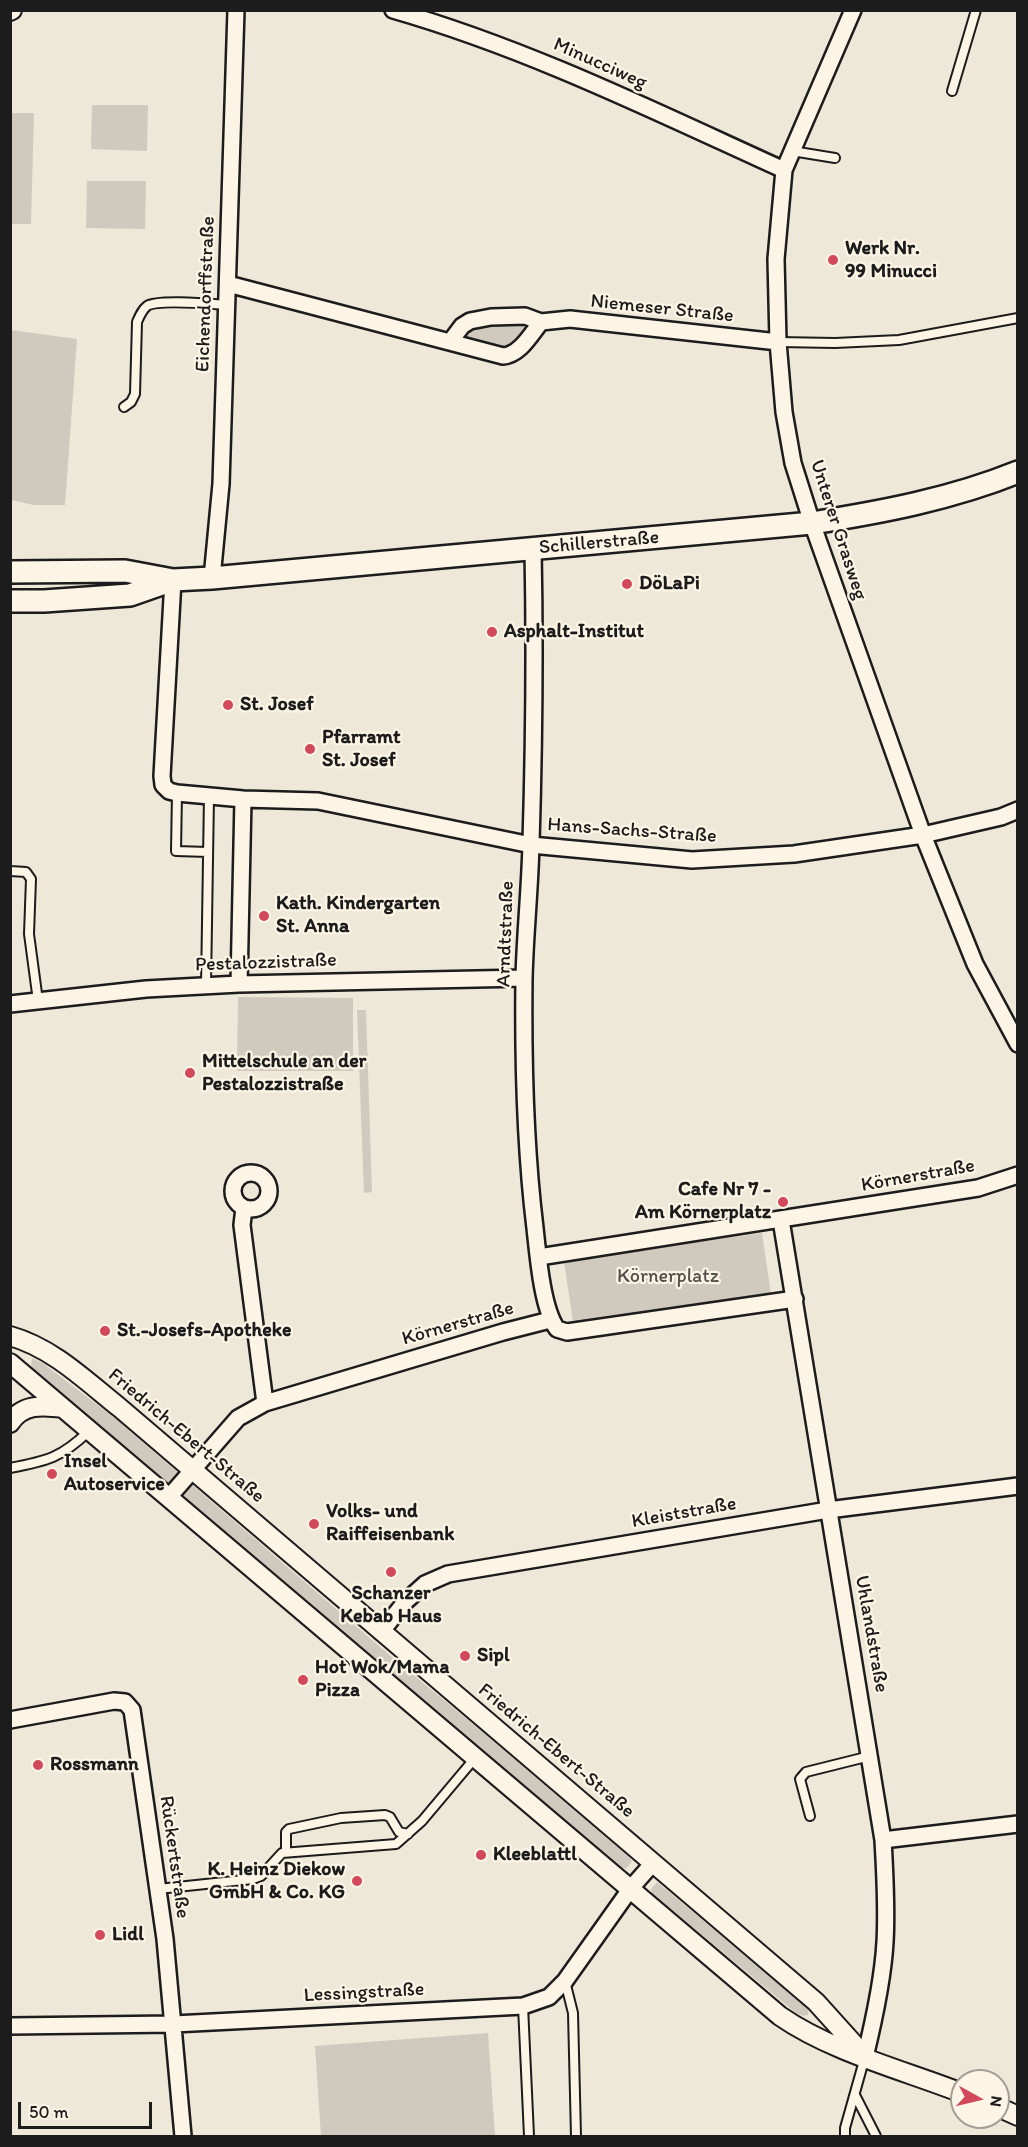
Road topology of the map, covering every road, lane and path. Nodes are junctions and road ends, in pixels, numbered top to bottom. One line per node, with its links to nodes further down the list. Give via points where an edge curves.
1 (236, 10): 9 (street, Eichendorffstraße)
2 (393, 10): 8 (street, Minucciweg, via 536,58)
3 (853, 10): 6 (street, Unterer Grasweg)
4 (976, 10): 5 (lane)
5 (952, 91)
6 (792, 151): 7 (lane); 8 (street, Unterer Grasweg)
7 (835, 158)
8 (783, 170): 14 (street, Unterer Grasweg, via 776,259)
9 (228, 284): 10 (street, Eichendorffstraße); 13 (street)
10 (227, 305): 15 (lane, via 164,303 149,305 141,312 137,322 135,394); 20 (street, Eichendorffstraße)
11 (1017, 318): 14 (lane, via 899,340)
12 (541, 322): 13 (street, Niemeser Straße, via 525,316 470,321); 13 (street, via 519,349 508,356); 14 (street, Niemeser Straße, via 570,320)
13 (450, 342)
14 (778, 342): 17 (street, Unterer Grasweg, via 793,463)
15 (124, 407)
16 (1017, 472): 17 (main road, Schillerstraße, via 933,500)
17 (812, 523): 18 (main road, Schillerstraße); 27 (street, Unterer Grasweg)
18 (533, 549): 20 (main road, Schillerstraße); 28 (street, Arndtstraße)
19 (10, 572): 21 (main road, Schillerstraße, via 125,571)
20 (212, 578): 21 (main road, Schillerstraße)
21 (173, 580): 22 (main road, Schillerstraße, via 130,595); 23 (street, via 162,776 163,785)
22 (10, 601)
23 (177, 794): 24 (street); 29 (lane, via 176,851)
24 (209, 796): 25 (street); 29 (lane)
25 (243, 799): 28 (street, Hans-Sachs-Straße, via 318,801); 32 (street)
26 (1017, 810): 27 (street, Hans-Sachs-Straße)
27 (923, 835): 28 (street, Hans-Sachs-Straße, via 794,854 692,860); 36 (street, Unterer Grasweg, via 975,964)
28 (531, 845): 31 (street, Arndtstraße)
29 (208, 852): 33 (lane)
30 (10, 871): 34 (lane, via 26,872 31,879 29,934)
31 (524, 978): 32 (street, Pestalozzistraße); 40 (street, Arndtstraße, via 524,1072)
32 (239, 984): 33 (street, Pestalozzistraße)
33 (206, 986): 34 (street, Pestalozzistraße)
34 (38, 1001): 35 (street, Pestalozzistraße)
35 (10, 1004)
36 (1017, 1044)
37 (1017, 1174): 39 (street, Körnerstraße, via 978,1188)
38 (244, 1208): 45 (street, via 242,1225)
39 (781, 1220): 40 (street, Körnerstraße); 41 (street, Uhlandstraße)
40 (539, 1257): 42 (street, Arndtstraße)
41 (795, 1299): 42 (street, via 567,1332 557,1329); 53 (street, Uhlandstraße)
42 (550, 1320): 45 (street, Körnerstraße)
43 (10, 1336): 50 (street, Friedrich-Ebert-Straße, via 25,1340 64,1363)
44 (10, 1363): 46 (street, Friedrich-Ebert-Straße)
45 (265, 1403): 50 (street, Körnerstraße, via 238,1418)
46 (63, 1408): 47 (street, via 27,1408); 48 (street, Friedrich-Ebert-Straße)
47 (10, 1423)
48 (90, 1430): 49 (lane, via 58,1456); 52 (street, Friedrich-Ebert-Straße)
49 (10, 1468)
50 (191, 1470): 52 (street, Körnerstraße); 54 (street, Friedrich-Ebert-Straße)
51 (1017, 1486): 53 (street, Kleiststraße)
52 (169, 1497): 57 (street, Friedrich-Ebert-Straße)
53 (828, 1510): 54 (street, Kleiststraße, via 448,1574 425,1584); 56 (street, Uhlandstraße)
54 (381, 1632): 63 (street, Friedrich-Ebert-Straße)
55 (10, 1720): 65 (street, Rückertstraße, via 125,1702 132,1710)
56 (870, 1756): 58 (lane, via 806,1772 800,1779); 61 (street, Uhlandstraße)
57 (476, 1757): 60 (lane); 64 (street, Friedrich-Ebert-Straße)
58 (810, 1816)
59 (1017, 1824): 61 (street)
60 (408, 1834): 62 (lane, via 396,1844); 62 (lane, via 399,1832 386,1815 341,1818 290,1829 286,1832)
61 (883, 1840): 70 (street, Uhlandstraße, via 885,1944)
62 (286, 1852): 65 (lane, via 253,1879)
63 (652, 1863): 64 (street, Lessingstraße); 70 (street, Friedrich-Ebert-Straße, via 816,2002)
64 (631, 1888): 66 (street, Lessingstraße); 70 (street, Friedrich-Ebert-Straße, via 780,2016 797,2028)
65 (158, 1889): 68 (street, Rückertstraße)
66 (565, 1981): 67 (street, Lessingstraße, via 549,1997); 75 (lane, via 573,2013)
67 (523, 2006): 68 (street, Lessingstraße); 74 (lane)
68 (174, 2024): 69 (street, Lessingstraße); 73 (street, Rückertstraße)
69 (10, 2026)
70 (865, 2057): 71 (street, Friedrich-Ebert-Straße); 72 (lane)
71 (950, 2089)
72 (855, 2095): 76 (lane); 77 (lane)
73 (183, 2136)
74 (529, 2136)
75 (576, 2136)
76 (845, 2136)
77 (876, 2136)

